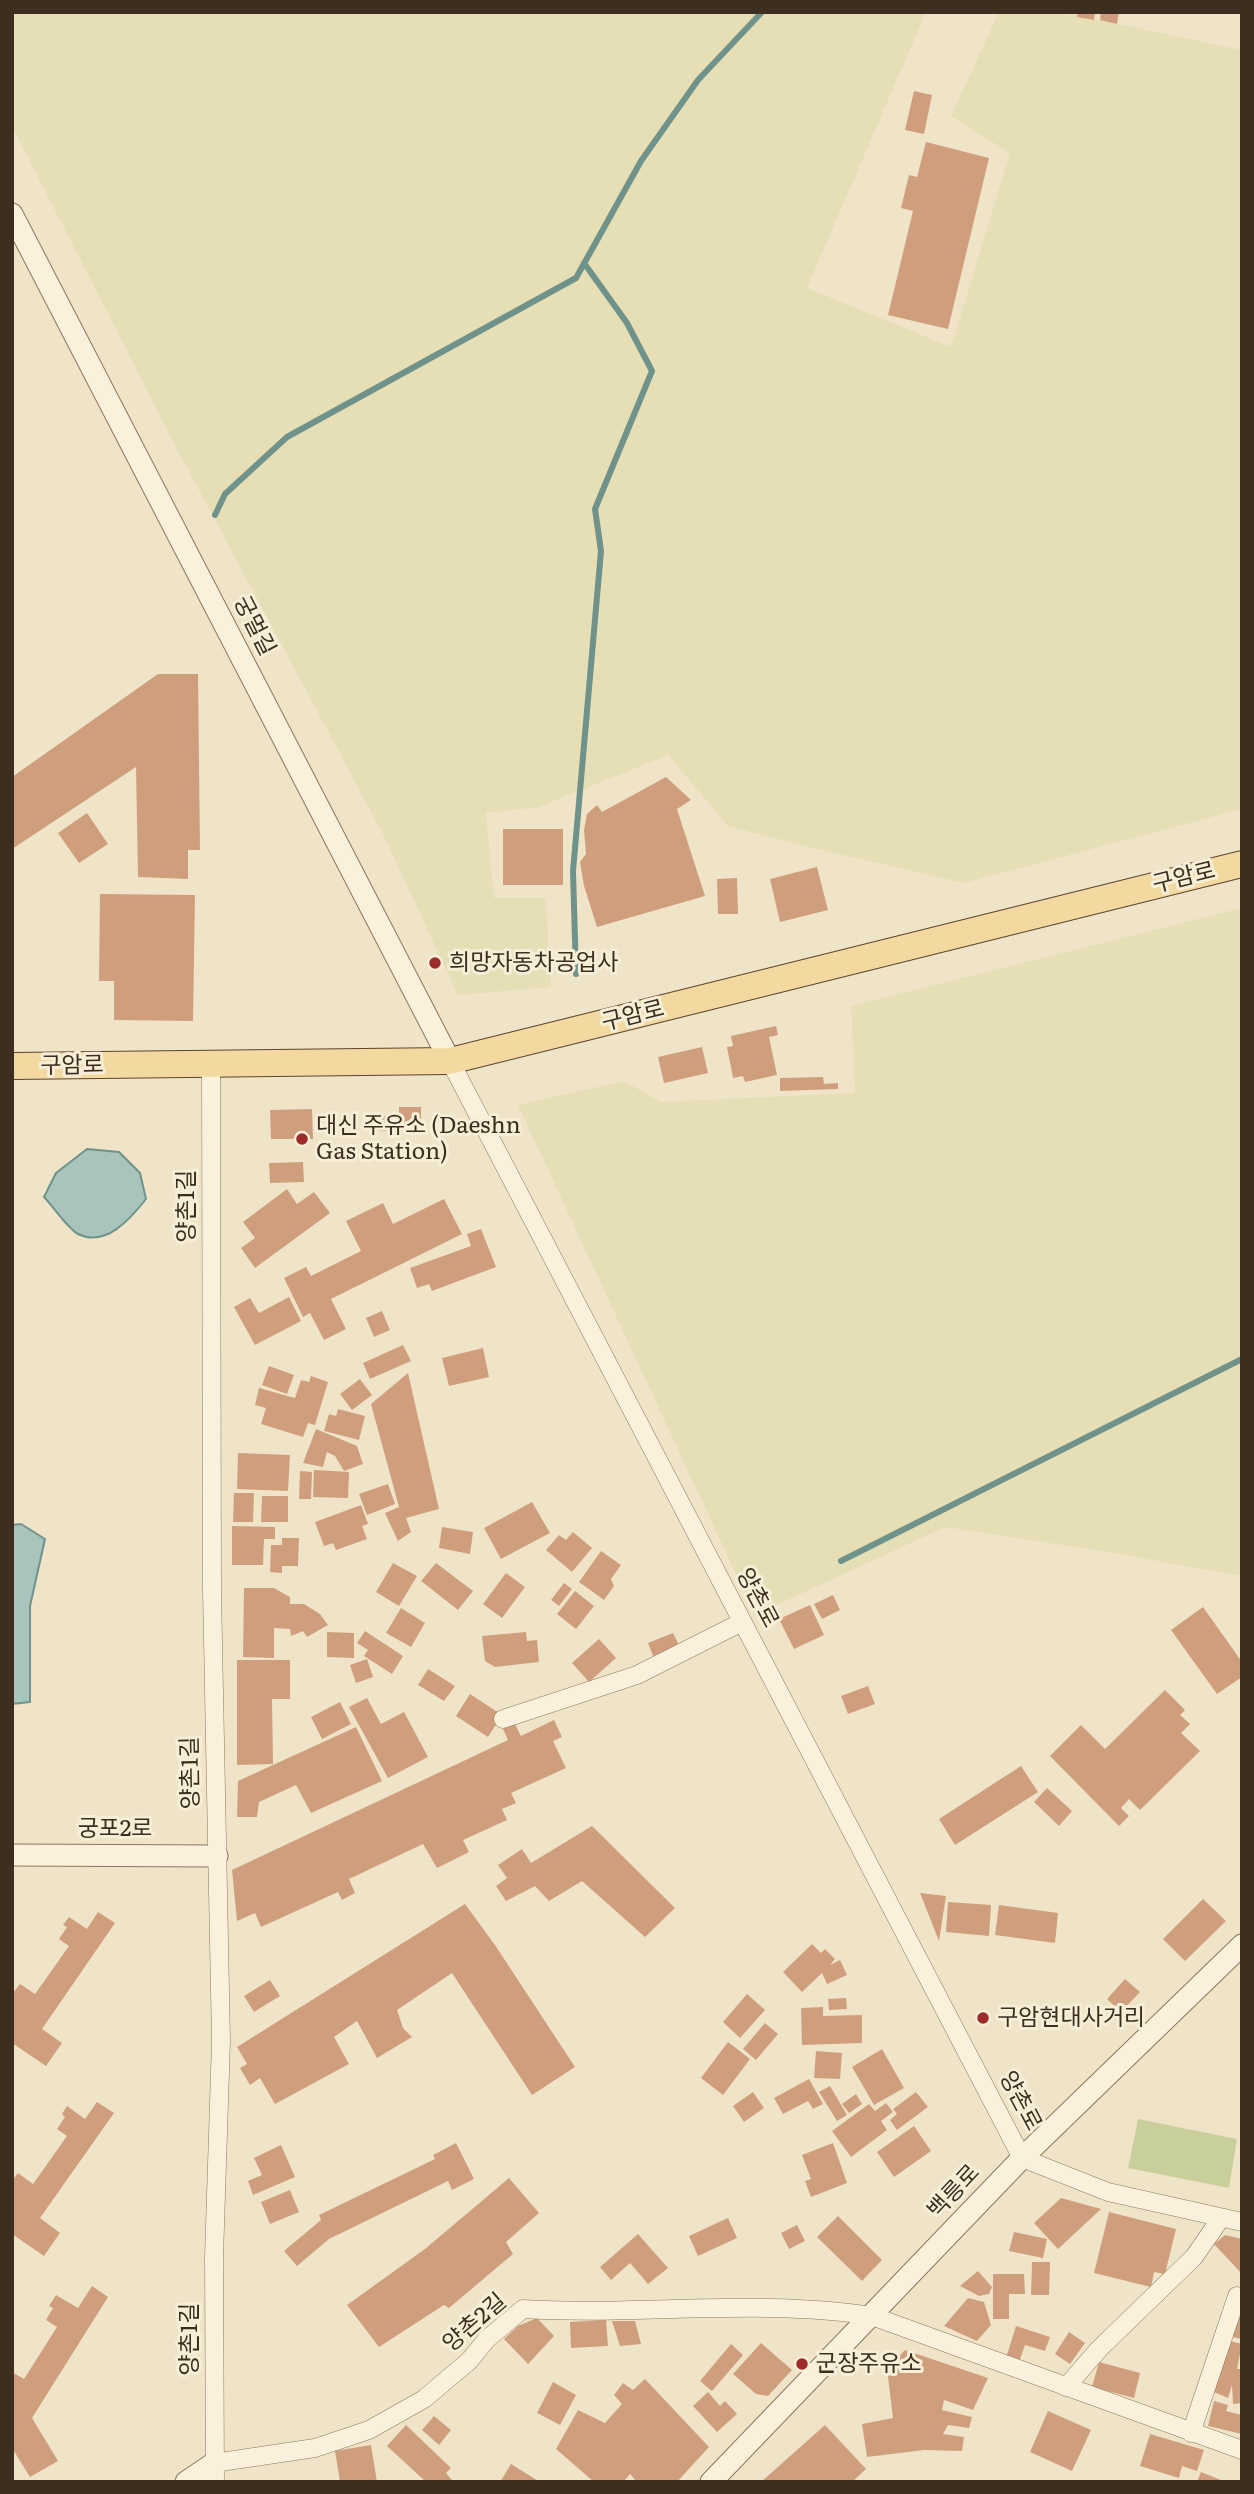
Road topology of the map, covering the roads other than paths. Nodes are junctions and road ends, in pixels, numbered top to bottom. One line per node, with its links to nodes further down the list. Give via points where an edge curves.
1 (12, 214): 3 (street, 궁멀길)
2 (1242, 864): 3 (main road, 구암로)
3 (450, 1061): 4 (main road, 구암로); 6 (street, 양촌로)
4 (211, 1063): 5 (main road, 구암로); 9 (street, 양촌1길)
5 (12, 1066)
6 (742, 1622): 7 (street, via 637,1675); 11 (street, 양촌로)
7 (503, 1719)
8 (12, 1855): 9 (street, 궁포2로)
9 (217, 1856): 19 (street, 양촌1길, via 221,2041 214,2256)
10 (1242, 1945): 11 (street, 백릉로)
11 (1022, 2158): 12 (street, via 1108,2192); 15 (street, 백릉로)
12 (1221, 2218): 13 (street); 16 (street, via 1194,2257 1098,2349)
13 (1242, 2222)
14 (1242, 2299): 17 (street, via 1237,2296)
15 (872, 2316): 16 (street, 양촌2길); 19 (street, 양촌2길, via 786,2309 580,2313 523,2309 424,2399 369,2430); 21 (street, 백릉로)
16 (1066, 2387): 17 (street, 양촌2길)
17 (1191, 2433): 18 (street, 양촌2길)
18 (1242, 2450)
19 (215, 2472): 20 (street)
20 (186, 2482)
21 (711, 2482)

